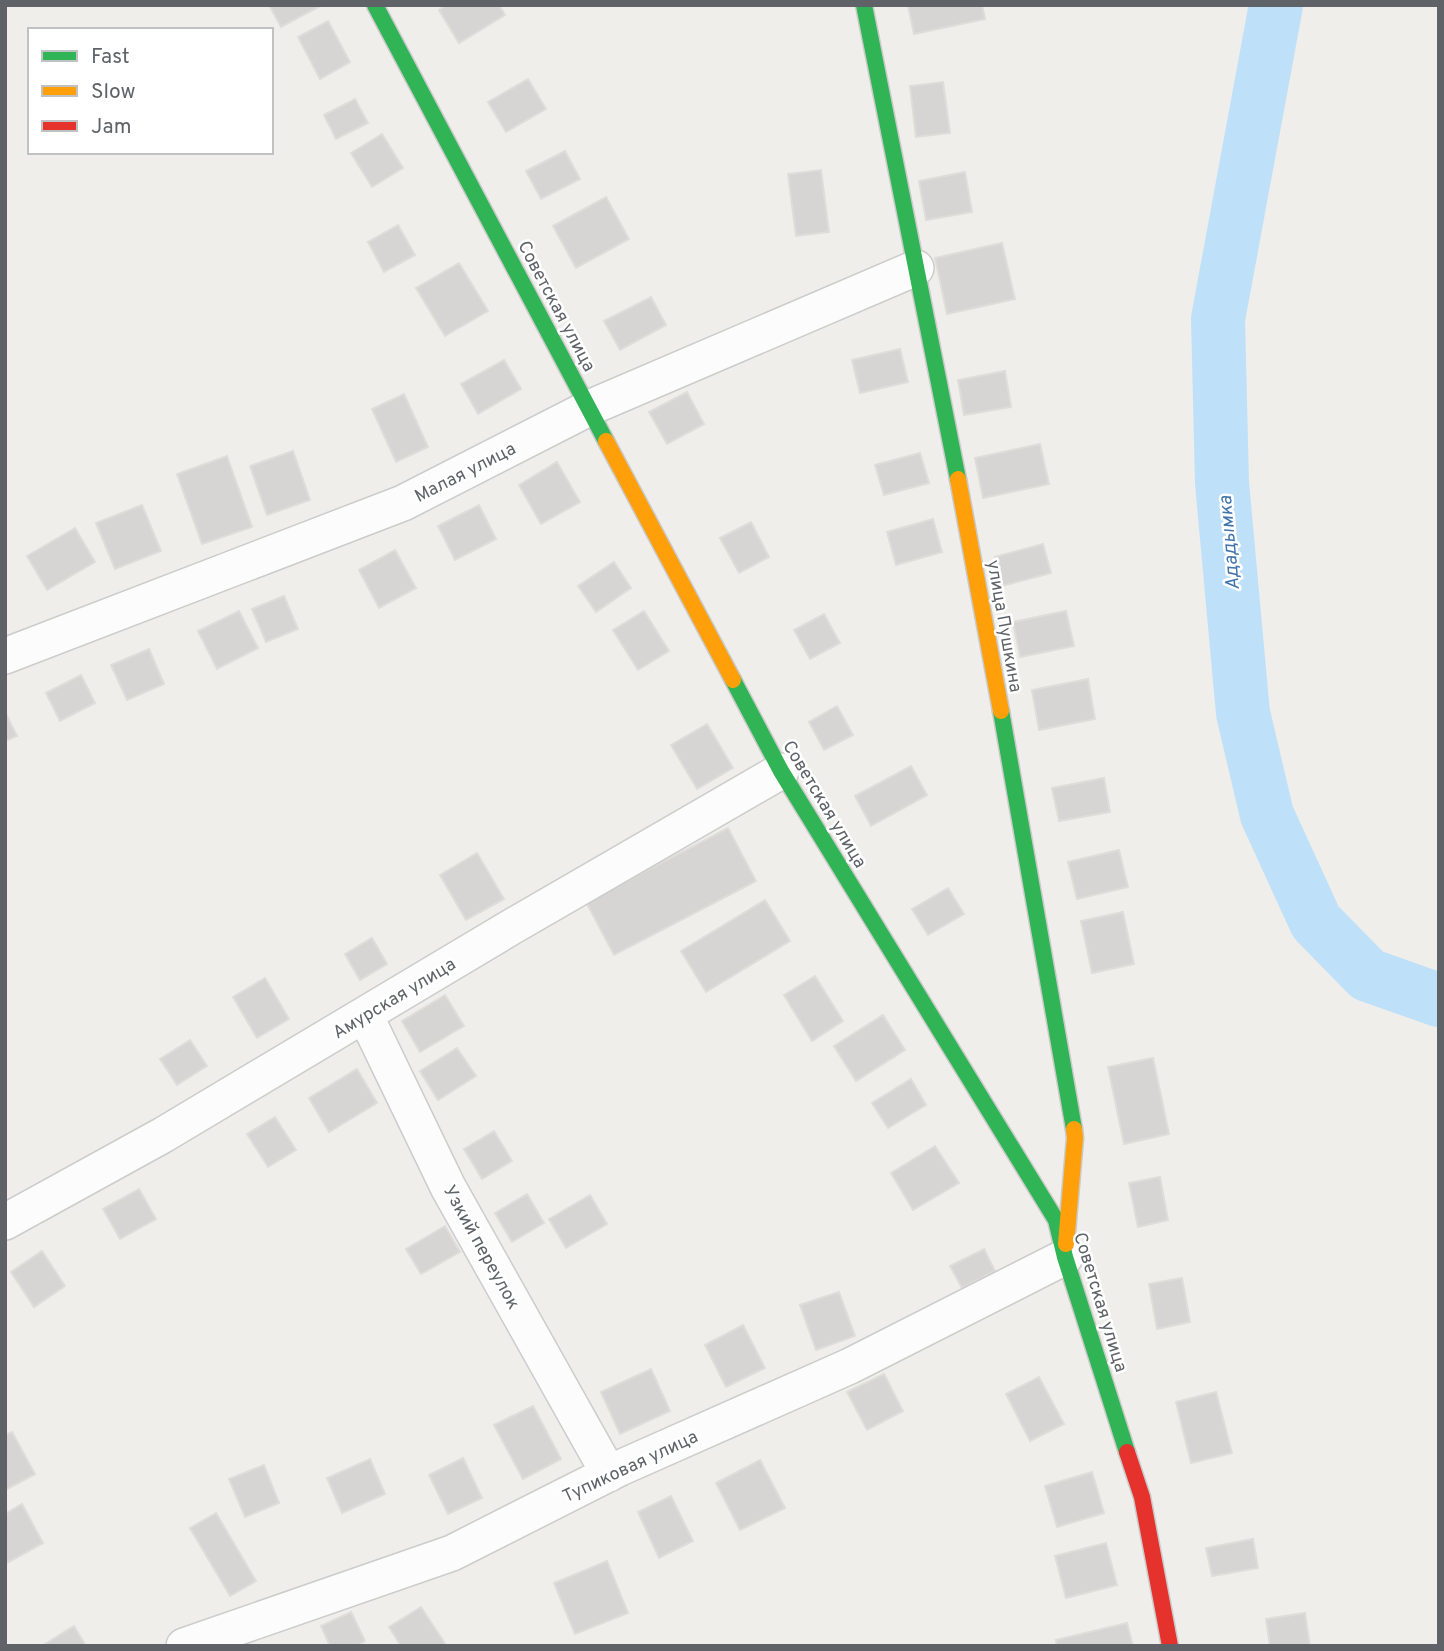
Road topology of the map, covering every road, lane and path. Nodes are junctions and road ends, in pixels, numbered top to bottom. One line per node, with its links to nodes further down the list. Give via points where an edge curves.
1 (375, 5): 4 (street, Советская улица)
2 (864, 5): 3 (street, улица Пушкина)
3 (916, 268): 4 (street, Малая улица); 9 (street, улица Пушкина, via 978,582 1075,1138)
4 (589, 408): 5 (street, Малая улица, via 403,503); 6 (street, Советская улица)
5 (5, 656)
6 (781, 771): 7 (street, Амурская улица); 9 (street, Советская улица, via 1056,1220)
7 (365, 1015): 8 (street, Амурская улица); 10 (street, Узкий переулок, via 448,1187)
8 (5, 1222)
9 (1065, 1257): 10 (street, Тупиковая улица, via 850,1366); 12 (street, Советская улица, via 1142,1497)
10 (609, 1474): 11 (street, Тупиковая улица, via 452,1553)
11 (184, 1646)
12 (1170, 1646)

